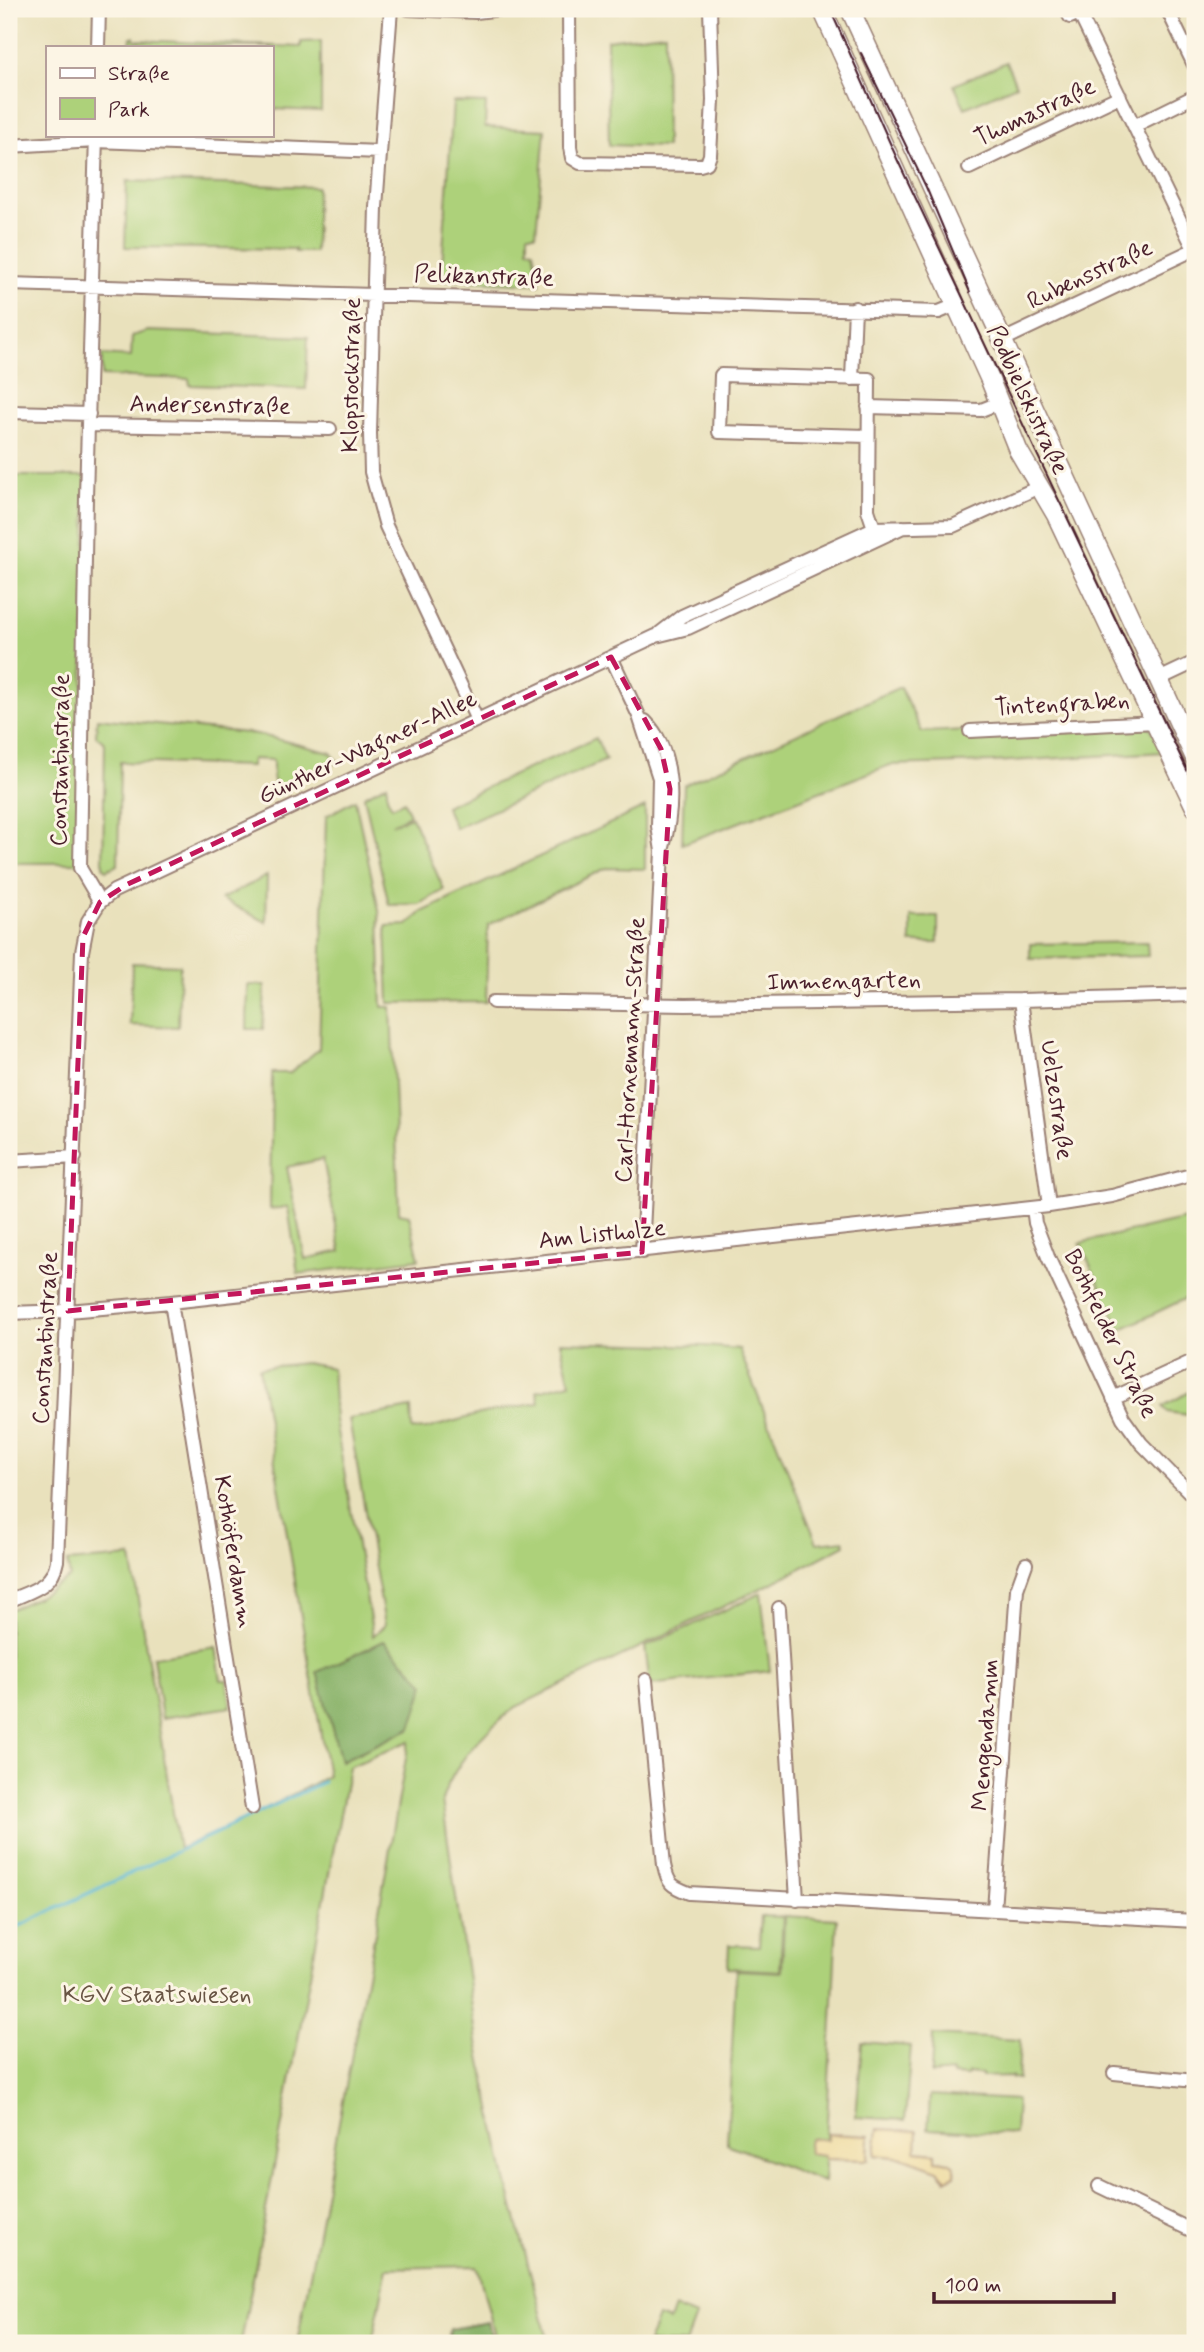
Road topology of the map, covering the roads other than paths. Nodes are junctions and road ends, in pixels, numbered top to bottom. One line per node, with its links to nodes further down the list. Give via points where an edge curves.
1 (99, 9): 11 (street)
2 (391, 9): 18 (street, Klopstockstraße)
3 (408, 9): 4 (street)
4 (501, 9)
5 (569, 9): 6 (street, via 572,158 580,163 700,165 707,163 710,155)
6 (710, 9)
7 (822, 9): 25 (main road, Podbielskistraße)
8 (850, 9): 24 (main road, Podbielskistraße)
9 (1167, 9): 12 (street)
10 (1077, 10): 13 (street)
11 (98, 46)
12 (1195, 67)
13 (1120, 96): 15 (street); 19 (street, Thomastraße)
14 (1195, 96): 15 (street)
15 (1134, 126): 20 (street)
16 (96, 138): 17 (street); 18 (street); 22 (street, Constantinstraße)
17 (9, 146)
18 (380, 152): 23 (street, Klopstockstraße)
19 (969, 168)
20 (1195, 249): 27 (street, Rubensstraße)
21 (9, 285): 22 (street, Pelikanstraße)
22 (93, 287): 23 (street, Pelikanstraße); 32 (street, Constantinstraße)
23 (375, 295): 26 (street, Pelikanstraße); 43 (street, Klopstockstraße, via 371,472 386,526)
24 (982, 295): 25 (main road); 27 (main road, Podbielskistraße)
25 (957, 305): 26 (street, Pelikanstraße, via 939,312); 29 (main road, Podbielskistraße)
26 (855, 308): 28 (street)
27 (1003, 340): 35 (main road, Podbielskistraße)
28 (852, 379): 30 (street, via 869,379); 34 (street, via 720,375 719,432)
29 (999, 402): 30 (street, via 981,410); 36 (main road, Podbielskistraße)
30 (869, 407): 34 (street)
31 (9, 412): 32 (street, Andersenstraße)
32 (89, 420): 33 (street, Andersenstraße); 48 (street, Constantinstraße, via 80,868)
33 (330, 429)
34 (868, 436): 38 (street, via 868,510)
35 (1064, 476): 36 (main road); 42 (main road, Podbielskistraße)
36 (1039, 487): 37 (street, Günther-Wagner-Allee, via 953,526); 44 (main road, Podbielskistraße)
37 (903, 527): 38 (street, Günther-Wagner-Allee); 39 (street, Günther-Wagner-Allee, via 688,628)
38 (874, 528): 39 (street, Günther-Wagner-Allee, via 682,616)
39 (656, 636): 40 (street, Günther-Wagner-Allee)
40 (611, 657): 43 (street, Günther-Wagner-Allee); 52 (street, Carl-Hornemann-Straße, via 639,716 661,749 669,775)
41 (1195, 662): 42 (street)
42 (1159, 679): 46 (main road, Podbielskistraße)
43 (477, 720): 48 (street, Günther-Wagner-Allee, via 126,885)
44 (1156, 722): 45 (street, Tintengraben); 47 (main road, Podbielskistraße)
45 (970, 731)
46 (1195, 758)
47 (1195, 807)
48 (100, 902): 53 (street, Constantinstraße, via 83,937)
49 (1195, 995): 50 (street, Immengarten)
50 (1021, 1000): 52 (street, Immengarten); 56 (street, Uelzestraße)
51 (492, 1002): 52 (street, Immengarten)
52 (655, 1004): 58 (street, Carl-Hornemann-Straße)
53 (75, 1157): 54 (street); 60 (street, Constantinstraße)
54 (9, 1161)
55 (1195, 1174): 56 (street, Am Listholze, via 1112,1196)
56 (1049, 1206): 57 (street, Am Listholze)
57 (1033, 1208): 58 (street, Am Listholze); 63 (street, Bothfelder Straße, via 1048,1257)
58 (642, 1252): 59 (street, Am Listholze)
59 (171, 1302): 60 (street, Am Listholze); 69 (street, Kothöferdamm)
60 (68, 1311): 61 (street, Am Listholze); 66 (street, Constantinstraße, via 55,1572 48,1583)
61 (9, 1313)
62 (1195, 1360): 63 (street)
63 (1113, 1398): 64 (street, Bothfelder Straße, via 1141,1443)
64 (1195, 1498)
65 (1026, 1564): 71 (street, Mengendamm, via 1017,1590)
66 (9, 1601)
67 (779, 1608): 70 (street)
68 (646, 1680): 70 (street, via 667,1878 689,1893)
69 (252, 1808)
70 (797, 1900): 71 (street)
71 (994, 1910): 72 (street)
72 (1195, 1921)
73 (1114, 2073): 74 (street)
74 (1195, 2081)
75 (1099, 2186): 76 (street)
76 (1195, 2232)

